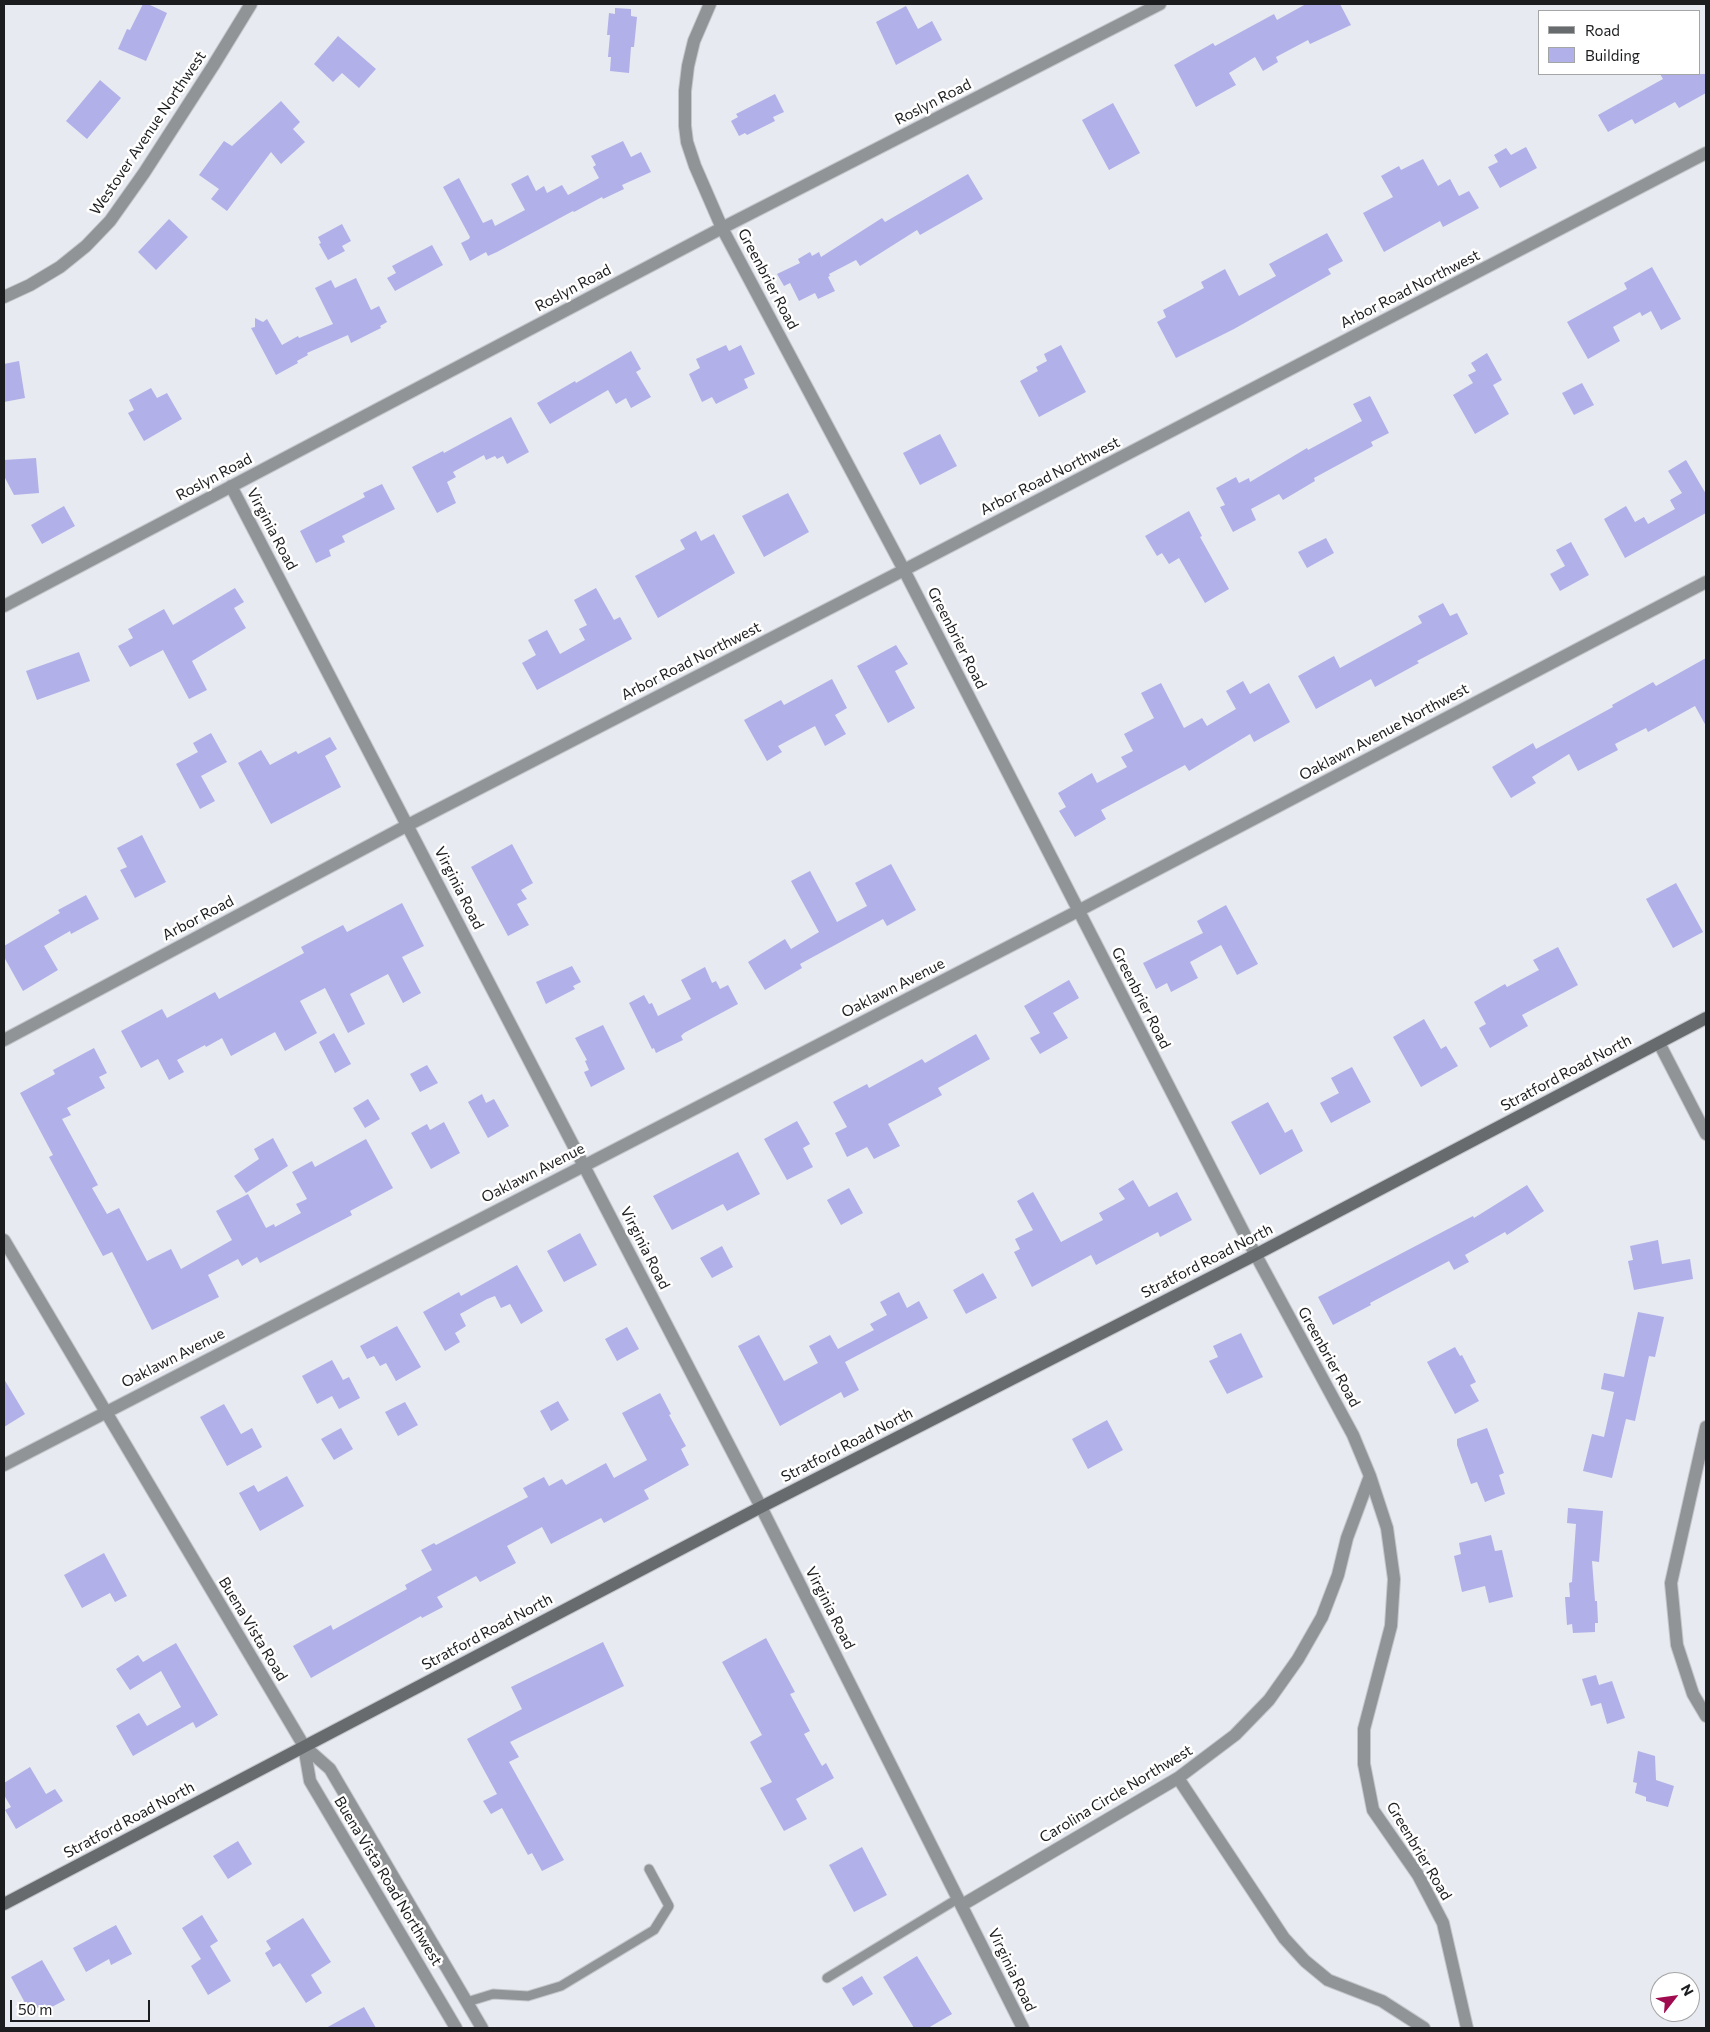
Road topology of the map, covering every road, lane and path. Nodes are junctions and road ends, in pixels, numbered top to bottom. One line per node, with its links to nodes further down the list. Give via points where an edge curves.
1 (251, 4): 6 (street, Westover Avenue Northwest, via 171,132 110,221 60,267)
2 (710, 4): 5 (street, Greenbrier Road, via 694,41 688,66 685,126 695,166)
3 (1160, 4): 5 (street, Roslyn Road)
4 (1706, 153): 8 (street, Arbor Road Northwest)
5 (722, 228): 7 (street, Roslyn Road); 8 (street, Greenbrier Road)
6 (4, 297)
7 (231, 486): 10 (street, Roslyn Road); 11 (street, Virginia Road)
8 (904, 570): 11 (street, Arbor Road Northwest); 12 (street, Greenbrier Road)
9 (1706, 582): 12 (street, Oaklawn Avenue Northwest)
10 (4, 606)
11 (408, 825): 14 (street, Arbor Road); 17 (street, Virginia Road)
12 (1078, 911): 17 (street, Oaklawn Avenue); 19 (street, Greenbrier Road)
13 (1706, 1018): 15 (main road, Stratford Road North)
14 (4, 1040)
15 (1660, 1043): 16 (street); 19 (main road, Stratford Road North)
16 (1706, 1134)
17 (584, 1165): 20 (street, Oaklawn Avenue); 24 (street, Virginia Road)
18 (4, 1240): 20 (street, Buena Vista Road)
19 (1255, 1255): 23 (street, Greenbrier Road, via 1353,1435); 24 (main road, Stratford Road North)
20 (105, 1411): 22 (street, Oaklawn Avenue); 26 (street, Buena Vista Road)
21 (1706, 1428): 25 (street, via 1671,1583 1677,1645 1693,1694)
22 (4, 1465)
23 (1370, 1476): 27 (street, Carolina Circle Northwest, via 1347,1538 1338,1576 1322,1616 1298,1659 1269,1700 1235,1735); 37 (street, Greenbrier Road, via 1387,1528 1394,1579 1390,1626 1364,1729 1364,1764 1373,1810 1418,1875 1443,1923)
24 (761, 1508): 26 (main road, Stratford Road North); 29 (street, Virginia Road)
25 (1706, 1716)
26 (304, 1746): 30 (main road, Stratford Road North); 32 (street, Buena Vista Road, via 330,1769); 33 (street, Buena Vista Road Northwest, via 310,1781)
27 (1178, 1778): 29 (street, Carolina Circle Northwest); 36 (street, via 1284,1938 1305,1961 1328,1980 1382,2002)
28 (649, 1868): 32 (lane, via 669,1906 654,1930 561,1986 528,1996 493,1994)
29 (961, 1902): 31 (lane); 35 (street, Virginia Road)
30 (4, 1904)
31 (827, 1978)
32 (467, 2002): 34 (street, Buena Vista Road)
33 (456, 2028)
34 (482, 2028)
35 (1023, 2028)
36 (1424, 2028)
37 (1467, 2028)

